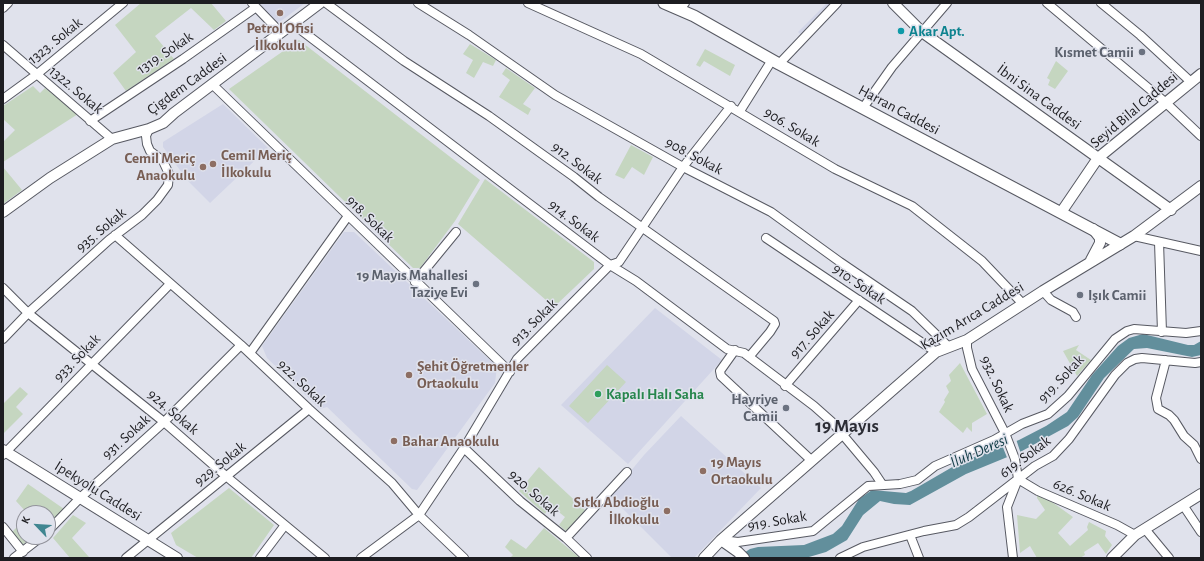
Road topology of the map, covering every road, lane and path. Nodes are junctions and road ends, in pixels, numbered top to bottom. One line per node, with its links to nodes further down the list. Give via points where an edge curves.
1 (8, 3): 15 (street)
2 (123, 3): 21 (street, 1323. Sokak)
3 (320, 3): 16 (street, Çigdem Caddesi)
4 (326, 3): 41 (street, 912. Sokak, via 404,61 489,116)
5 (418, 3): 35 (street, 908. Sokak, via 555,95)
6 (528, 3): 27 (street, 906. Sokak, via 641,54)
7 (664, 3): 14 (main road, Harran Caddesi)
8 (837, 3): 20 (street)
9 (893, 3): 17 (street, İbni Sina Caddesi)
10 (947, 3): 17 (street)
11 (1047, 3): 26 (street)
12 (1101, 3): 23 (street)
13 (254, 5): 18 (street); 30 (street, 1319. Sokak, via 182,59)
14 (683, 6): 20 (main road, Harran Caddesi)
15 (3, 8)
16 (293, 24): 18 (street, Çigdem Caddesi); 51 (street, 914. Sokak)
17 (922, 32): 28 (street, via 892,66); 34 (street, İbni Sina Caddesi)
18 (280, 33): 24 (street, Çigdem Caddesi)
19 (3, 45): 21 (street, 1322. Sokak)
20 (775, 62): 28 (main road, Harran Caddesi); 29 (street)
21 (36, 74): 25 (street, 1323. Sokak); 30 (street, 1322. Sokak)
22 (1201, 74): 23 (street, Seyid Bilal Caddesi)
23 (1191, 82): 26 (street, Seyid Bilal Caddesi)
24 (212, 84): 31 (street, Çigdem Caddesi, via 163,123); 40 (street, 918. Sokak)
25 (3, 99)
26 (1165, 102): 32 (street); 34 (street, Seyid Bilal Caddesi)
27 (731, 106): 29 (street, 906. Sokak); 35 (street, 913. Sokak)
28 (863, 108): 38 (main road, Harran Caddesi)
29 (740, 111): 57 (street, 906. Sokak, via 835,168 912,206 982,261)
30 (90, 121): 33 (street, 1322. Sokak)
31 (149, 129): 33 (street, Çigdem Caddesi); 44 (street, 935. Sokak, via 146,136 147,144 150,151 163,161 169,174 168,185 142,215)
32 (1201, 136)
33 (112, 139): 39 (street, Çigdem Caddesi, via 50,178)
34 (1098, 158): 37 (street, İbni Sina Caddesi); 38 (street, Seyid Bilal Caddesi)
35 (683, 168): 41 (street, 913. Sokak); 65 (street, 908. Sokak, via 771,212 912,312)
36 (1201, 186): 37 (street, Kazım Arıca Caddesi)
37 (1171, 210): 45 (street, Kazım Arıca Caddesi)
38 (1062, 211): 42 (main road, Harran Caddesi)
39 (3, 212)
40 (348, 216): 52 (street, 918. Sokak); 68 (street)
41 (643, 228): 51 (street, 913. Sokak, via 619,262); 69 (street, 912. Sokak, via 774,321 770,332)
42 (1093, 229): 48 (main road, Harran Caddesi); 50 (street, via 1100,238 1100,243)
43 (456, 232): 52 (street)
44 (115, 235): 53 (street, 922. Sokak); 58 (street, 935. Sokak)
45 (1134, 236): 47 (street); 48 (street, Kazım Arıca Caddesi)
46 (766, 238): 56 (street, 910. Sokak)
47 (1159, 242): 49 (street); 61 (street)
48 (1120, 244): 50 (street, Kazım Arıca Caddesi)
49 (1201, 251)
50 (1090, 262): 55 (street, Kazım Arıca Caddesi)
51 (610, 265): 66 (street, 914. Sokak, via 636,281 727,349); 73 (street, 913. Sokak, via 517,359)
52 (415, 282): 73 (street, 918. Sokak)
53 (170, 284): 64 (street, 922. Sokak); 72 (street, 933. Sokak)
54 (3, 288): 58 (street, 924. Sokak)
55 (1043, 291): 57 (street, Kazım Arıca Caddesi); 59 (street, via 1051,300 1073,312)
56 (859, 300): 67 (street, 910. Sokak); 74 (street, 917. Sokak)
57 (1022, 303): 63 (street, Kazım Arıca Caddesi)
58 (28, 313): 62 (street, 935. Sokak); 72 (street, 924. Sokak)
59 (1076, 317)
60 (1201, 331): 61 (street, 919. Sokak, via 1186,334)
61 (1162, 332): 78 (street, 919. Sokak, via 1134,329 1115,339 1058,406 1048,414 1022,424)
62 (3, 339)
63 (967, 340): 65 (street, Kazım Arıca Caddesi); 78 (street, 932. Sokak, via 972,368)
64 (241, 345): 68 (street, 922. Sokak); 76 (street, 931. Sokak)
65 (948, 346): 67 (street, Kazım Arıca Caddesi)
66 (735, 350): 69 (street, 914. Sokak); 82 (street, via 720,371 721,376)
67 (936, 352): 77 (street, Kazım Arıca Caddesi)
68 (250, 353): 75 (street, 922. Sokak)
69 (749, 357): 74 (street, 914. Sokak)
70 (1166, 360): 71 (street, 619. Sokak); 81 (street, via 1156,398 1158,409 1174,420 1184,436 1194,445); 85 (street, 619. Sokak, via 1142,358 1127,364 1115,375 1100,399 1053,456)
71 (1201, 362)
72 (90, 364): 76 (street, 924. Sokak); 80 (street, 933. Sokak)
73 (510, 372): 79 (street, 913. Sokak)
74 (785, 386): 77 (street, 914. Sokak, via 814,406 832,422)
75 (309, 409): 84 (street, 929. Sokak); 90 (street, 922. Sokak, via 392,483)
76 (164, 422): 84 (street, 924. Sokak); 88 (street, 931. Sokak)
77 (840, 434): 82 (street, Kazım Arıca Caddesi); 86 (street, 914. Sokak)
78 (1006, 436): 85 (street, 932. Sokak, via 1015,459); 86 (street, 919. Sokak, via 935,466 917,480 900,484)
79 (464, 448): 90 (street, 913. Sokak); 98 (street, 920. Sokak, via 520,501)
80 (4, 452): 88 (street, İpekyolu Caddesi)
81 (1201, 459)
82 (811, 460): 100 (street, Kazım Arıca Caddesi)
83 (627, 472): 98 (street)
84 (227, 477): 92 (street, 924. Sokak); 99 (street, 929. Sokak)
85 (1018, 479): 96 (street, 619. Sokak, via 956,524); 97 (street, 626. Sokak, via 1038,491); 115 (street, via 1007,507)
86 (882, 484): 100 (street, 919. Sokak, via 868,486 813,532 738,542)
87 (1201, 494): 89 (street)
88 (80, 498): 91 (street, 931. Sokak); 99 (street, İpekyolu Caddesi)
89 (1183, 505): 94 (street); 95 (street)
90 (419, 515): 110 (street, 913. Sokak); 111 (street, 922. Sokak)
91 (56, 524)
92 (285, 525): 108 (street); 109 (street, 924. Sokak)
93 (3, 527): 102 (street)
94 (1145, 529): 97 (street); 117 (street)
95 (1201, 532)
96 (910, 535): 113 (street, 619. Sokak, via 863,548); 114 (street)
97 (1135, 535): 116 (street)
98 (566, 538): 112 (street, 920. Sokak)
99 (148, 540): 106 (street, 929. Sokak); 107 (street, İpekyolu Caddesi)
100 (721, 540): 103 (street); 104 (street, Kazım Arıca Caddesi)
101 (31, 545): 102 (street)
102 (23, 552): 105 (street)
103 (741, 555)
104 (707, 556)
105 (14, 558)
106 (126, 558)
107 (177, 558)
108 (260, 558)
109 (325, 558)
110 (361, 558)
111 (464, 558)
112 (587, 558)
113 (840, 558)
114 (919, 558)
115 (1013, 558)
116 (1112, 558)
117 (1169, 558)

